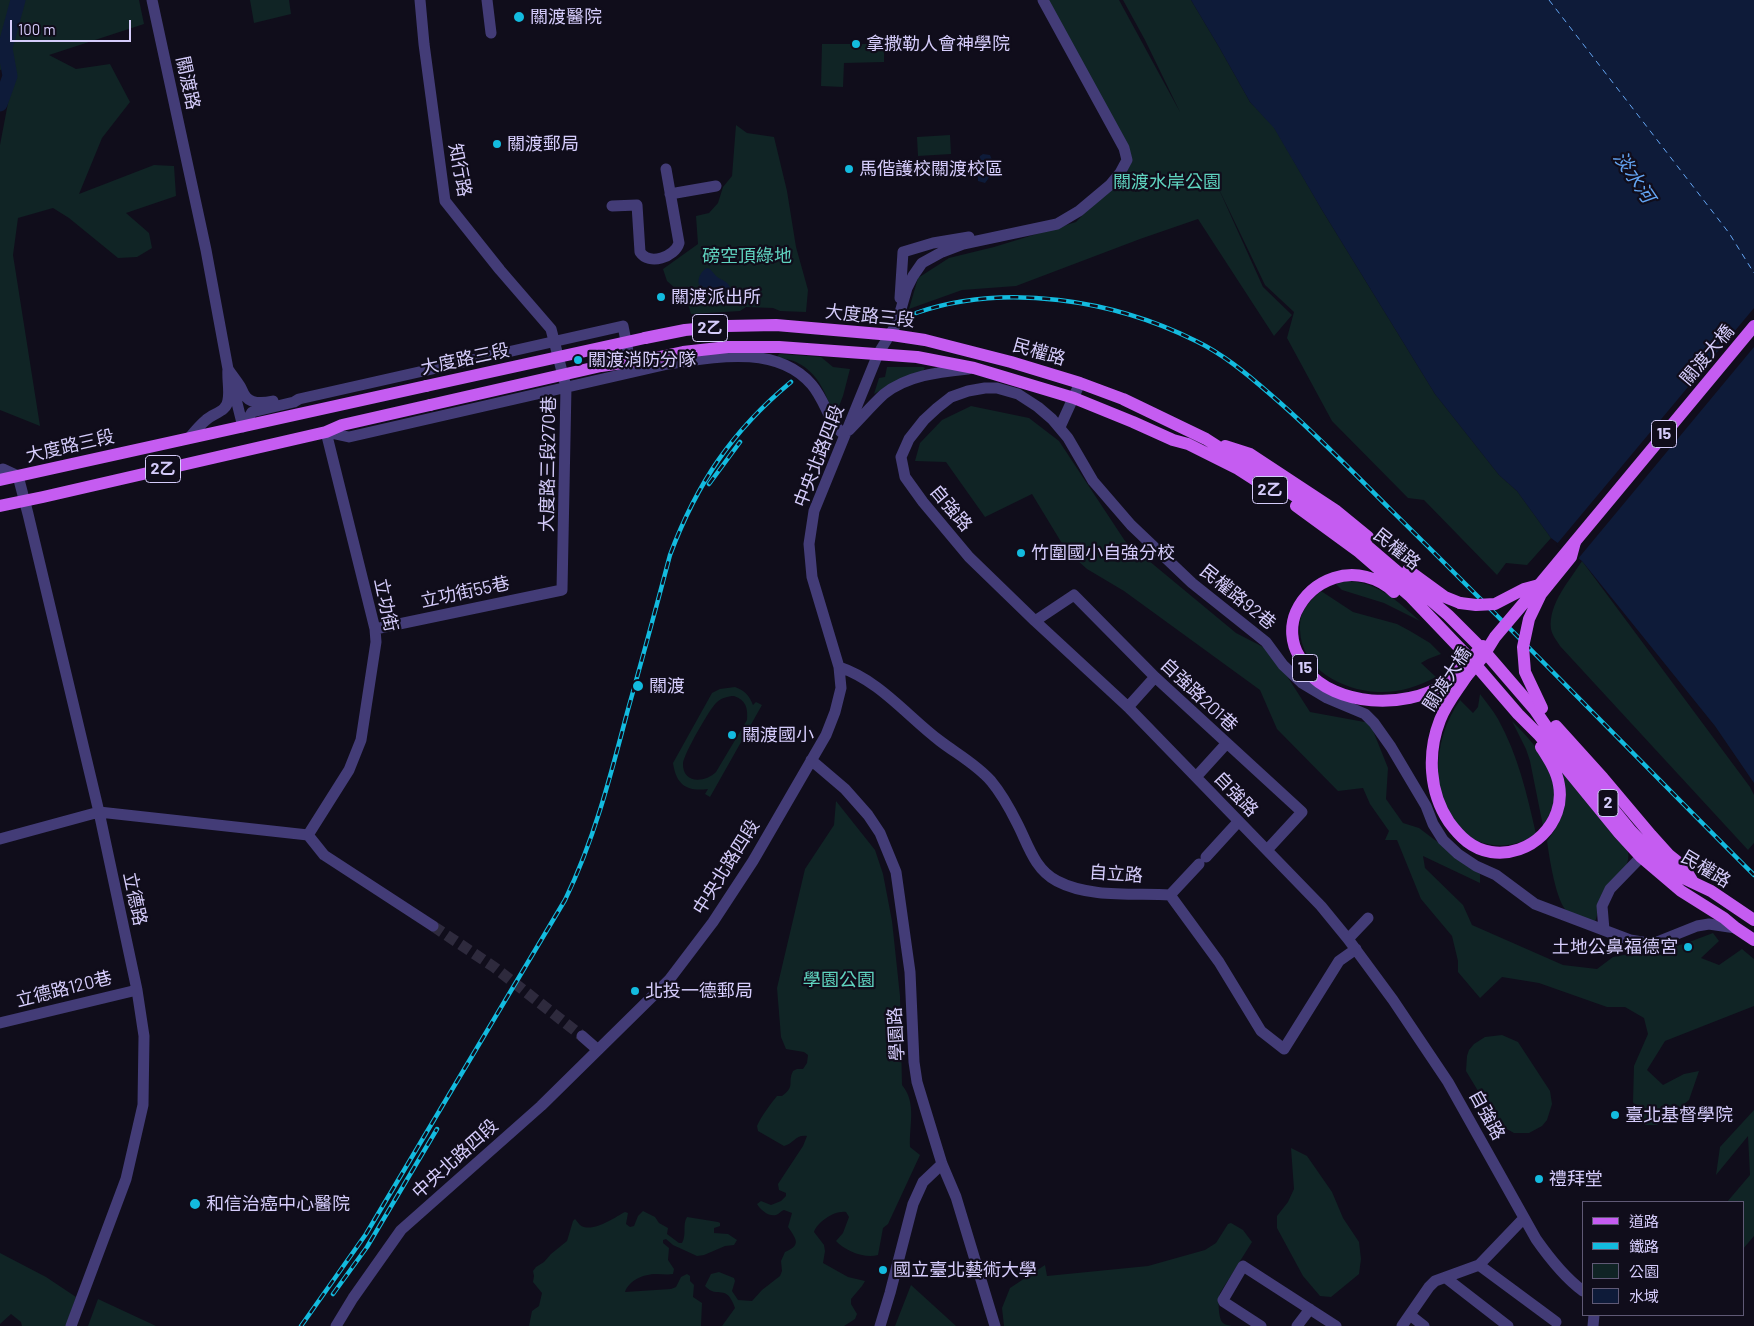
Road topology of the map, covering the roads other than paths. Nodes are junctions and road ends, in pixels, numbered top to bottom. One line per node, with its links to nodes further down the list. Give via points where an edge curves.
1 (152, 0): 20 (street, 關渡路)
2 (420, 0): 17 (street, 知行路, via 445,202 551,329)
3 (487, 0): 5 (street)
4 (1043, 0): 10 (street, via 1124,148 1127,160 1110,185 1079,211 1057,224)
5 (491, 33)
6 (666, 169): 8 (street)
7 (716, 186): 8 (street)
8 (670, 194): 9 (street, via 680,243 672,254 660,257 648,259 640,252 637,206)
9 (612, 206)
10 (998, 236): 11 (street, via 963,237); 12 (street, via 963,244 927,259)
11 (903, 252): 12 (street, via 912,262); 13 (street)
12 (907, 288): 13 (street)
13 (900, 318): 15 (street, 中央北路四段)
14 (1754, 326): 39 (main road, 關渡大橋 / 15)
15 (892, 335): 16 (main road, 大度路三段 / 2乙); 18 (street, 中央北路四段); 28 (main road, 大度路三段 / 2乙, bridge, via 757,325 685,330)
16 (925, 340): 24 (main road, 民權路 / 2乙)
17 (555, 341): 22 (street, 大度路三段, via 623,326); 25 (street, 大度路三段270巷); 26 (street, 大度路三段)
18 (878, 354): 19 (main road, 大度路三段 / 2乙); 30 (main road, 大度路三段 / 2乙, bridge, via 779,347 728,347 683,352 601,366 342,425); 31 (street, 中央北路四段)
19 (916, 357): 21 (main road, 民權路 / 2乙)
20 (228, 368): 23 (street); 32 (street, via 226,406 208,418)
21 (974, 368): 27 (main road, 民權路 / 2乙); 31 (street, via 930,374 894,388)
22 (633, 372): 25 (street, 大度路三段); 31 (street, 大度路三段, via 701,359 744,356 788,365 811,383 835,425)
23 (234, 380): 26 (street, via 250,401 260,403); 28 (street)
24 (1080, 383): 27 (street); 33 (main road, 民權路 / 2乙, via 1123,399)
25 (566, 387): 30 (street, 大度路三段, via 349,437); 42 (street, 大度路三段270巷)
26 (299, 398): 28 (street, via 252,412)
27 (1074, 398): 29 (street); 40 (main road, 民權路 / 2乙, via 1188,444 1238,469)
28 (243, 427): 32 (main road, 大度路三段 / 2乙)
29 (1060, 427): 43 (street, 自強路, via 1018,394 997,388 968,391 951,397 924,420 909,439 902,456 905,478 923,502 969,557); 64 (street, 民權路92巷, via 1093,481 1131,524 1192,583 1266,642 1302,683 1365,714 1374,723 1448,845 1535,904)
30 (326, 432): 37 (main road, 大度路三段 / 2乙); 45 (street, 立功街)
31 (845, 435): 48 (street, 中央北路四段, via 814,511 809,544 812,577)
32 (190, 437): 35 (main road, 大度路三段 / 2乙)
33 (1206, 439): 40 (main road, 民權路 / 2乙, via 1326,516); 41 (main road, bridge, via 1250,454 1335,510 1445,597 1460,603 1495,604)
34 (0, 470): 35 (street, 大度路三段)
35 (18, 476): 36 (main road, 大度路三段 / 2乙); 37 (street, 立德路)
36 (0, 480)
37 (24, 501): 38 (main road, 大度路三段 / 2乙); 56 (street, 立德路)
38 (0, 506)
39 (1575, 542): 41 (main road, 關渡大橋 / 15, bridge); 62 (main road, bridge, via 1571,557 1541,594 1529,619 1523,647 1525,672 1542,708 1651,835 1684,867)
40 (1362, 548): 44 (main road, 民權路 / 2乙); 46 (main road, 民權路 / 2乙, via 1448,615)
41 (1539, 585): 49 (main road, 關渡大橋 / 15, bridge, via 1495,637 1476,652)
42 (562, 590): 45 (street, 立功街55巷)
43 (1035, 621): 50 (street, 自強路201巷, via 1074,595); 51 (street, 自強路)
44 (1434, 623): 47 (main road, 民權路 / 2乙); 49 (main road, 關渡大橋 / 15, via 1389,587 1373,578 1351,574 1316,586 1301,602 1292,622 1294,647 1306,669 1323,684 1369,700 1400,700 1429,692)
45 (375, 629): 58 (street, 立功街, via 376,642 361,740 349,770)
46 (1485, 652): 62 (main road, 民權路 / 2, via 1631,831 1660,861)
47 (1474, 663): 52 (main road, 民權路 / 2)
48 (839, 667): 54 (street, 中央北路四段, via 841,688 835,712); 63 (street, 自立路, via 860,675 990,780 1017,823 1035,861 1047,874 1076,889 1093,892)
49 (1461, 674): 52 (main road, 關渡大橋 / 15, via 1434,743 1431,766 1434,790 1443,813 1458,834 1471,845 1491,852 1508,852 1539,838 1552,824 1560,800 1558,778)
50 (1155, 677): 51 (street); 53 (street, 自強路201巷)
51 (1128, 707): 55 (street, 自強路)
52 (1518, 714): 61 (main road, 民權路 / 2, via 1539,734)
53 (1226, 744): 55 (street); 60 (street, 自強路201巷, via 1302,812)
54 (811, 760): 76 (street, 中央北路四段, via 753,861 713,922 669,980); 77 (street, 學園路, via 845,789 868,815 896,872 910,972 914,1062 922,1102)
55 (1196, 777): 57 (street, 自強路)
56 (98, 812): 58 (street); 59 (street); 73 (street, 立德路)
57 (1238, 822): 60 (street, 自強路); 63 (street)
58 (308, 835): 67 (street, via 324,855)
59 (0, 839)
60 (1267, 850): 70 (street, 自強路)
61 (1640, 857): 68 (main road, 民權路 / 2, via 1681,891); 69 (street, via 1610,889 1602,906)
62 (1693, 882): 66 (main road, 民權路 / 2)
63 (1170, 895): 72 (street, via 1219,962 1261,1031 1284,1049 1339,961)
64 (1557, 911): 69 (street, 民權路)
65 (1368, 918): 70 (street)
66 (1754, 920)
67 (434, 926)
68 (1736, 928): 69 (street, 民權路, via 1703,925 1648,943); 71 (main road, 民權路 / 2)
69 (1604, 930)
70 (1348, 939): 72 (street, 自強路)
71 (1754, 940)
72 (1356, 949): 78 (street, 自強路, via 1448,1082)
73 (136, 990): 74 (street, 立德路120巷); 85 (street, 立德路, via 144,1036 143,1106 126,1179)
74 (0, 1023)
75 (582, 1036): 76 (street)
76 (598, 1050): 86 (street, 中央北路四段, via 495,1148 401,1230)
77 (942, 1164): 87 (street, via 923,1182 913,1204); 88 (street, 學園路, via 956,1197)
78 (1524, 1218): 79 (street); 81 (street, 自強路, via 1552,1261)
79 (1479, 1265): 80 (street); 84 (street)
80 (1446, 1278): 83 (street, via 1429,1287); 94 (street)
81 (1582, 1291)
82 (1310, 1309): 89 (street, via 1243,1266 1223,1300); 90 (street); 91 (street)
83 (1410, 1315): 92 (street); 93 (street)
84 (1556, 1322)
85 (71, 1326)
86 (336, 1326)
87 (880, 1326)
88 (995, 1326)
89 (1261, 1326)
90 (1297, 1326)
91 (1336, 1326)
92 (1402, 1326)
93 (1424, 1326)
94 (1508, 1326)

